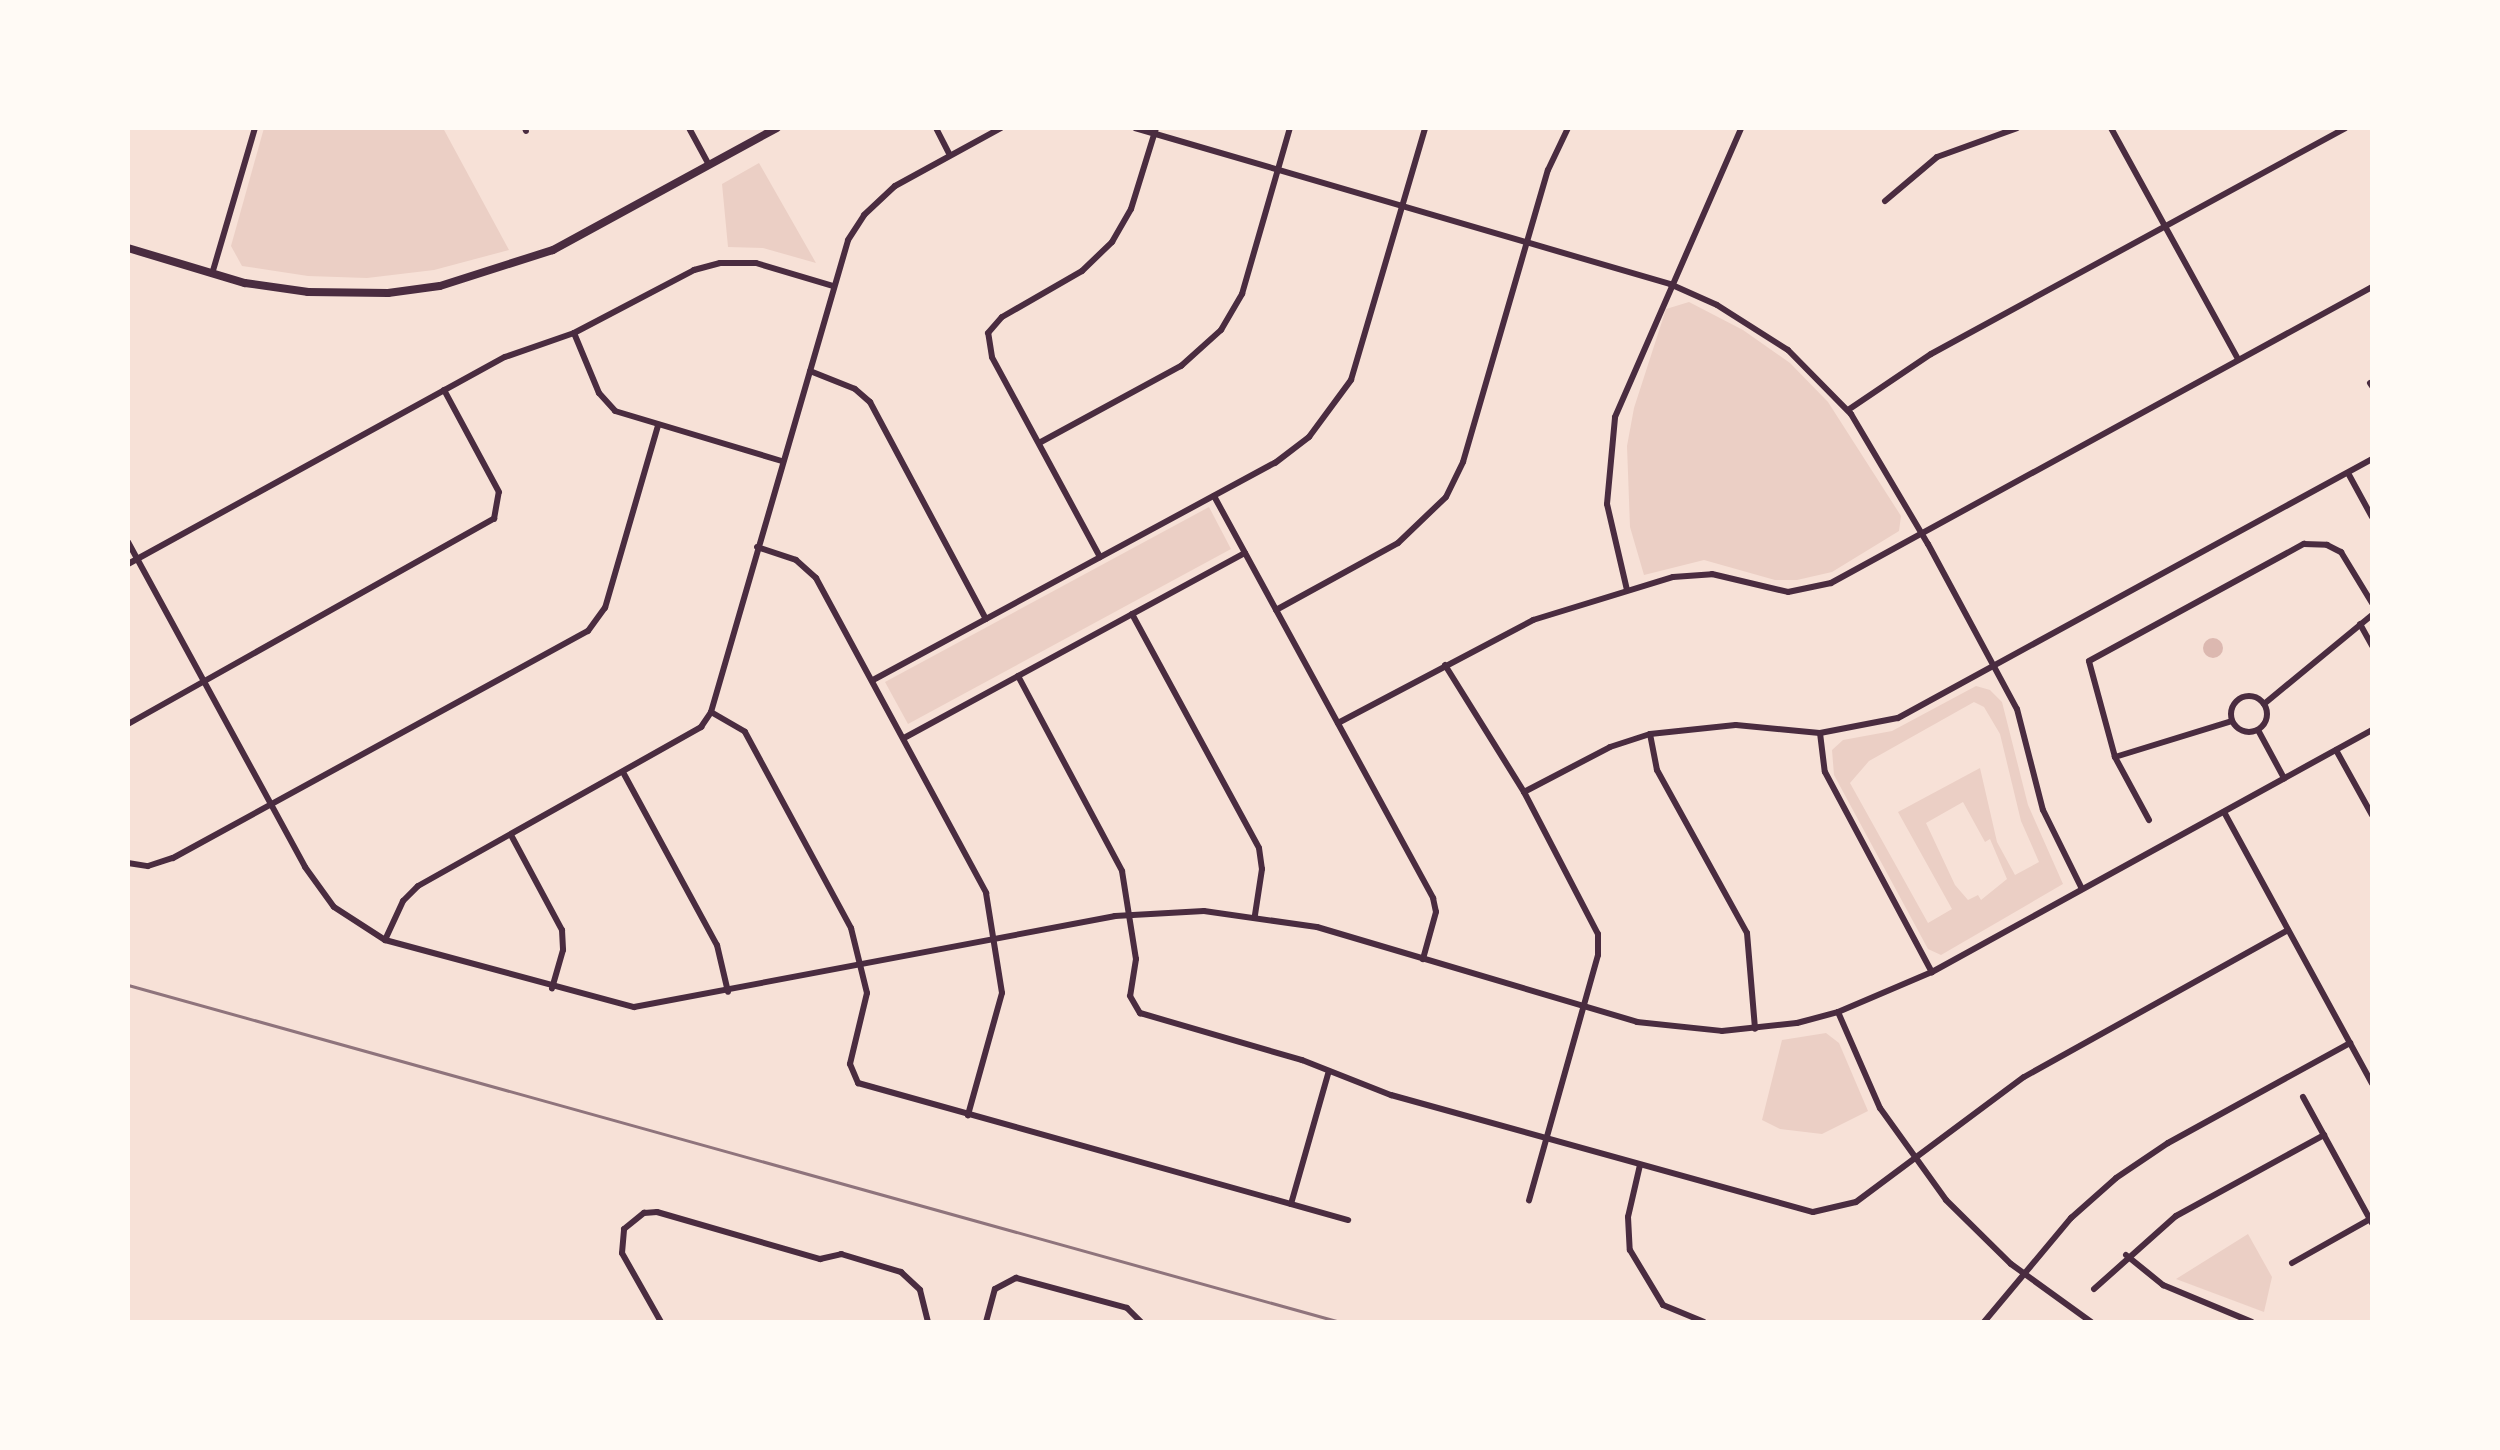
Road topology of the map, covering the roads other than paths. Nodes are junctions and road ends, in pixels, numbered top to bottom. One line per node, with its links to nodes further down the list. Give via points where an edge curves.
1 (255, 128): 23 (street)
2 (689, 128): 16 (street)
3 (777, 128): 16 (street)
4 (936, 128): 15 (street)
5 (1001, 128): 15 (street)
6 (1135, 128): 14 (street)
7 (1290, 128): 17 (street)
8 (1425, 128): 19 (street)
9 (1568, 128): 21 (street, via 1548,170)
10 (1741, 128): 24 (street)
11 (2017, 128): 18 (street, via 1937,157)
12 (2111, 128): 20 (street)
13 (2345, 128): 20 (street)
14 (1155, 131): 17 (street); 33 (street, via 1131,209 1112,242 1082,271 1002,317 988,333 992,357)
15 (950, 155): 25 (street, via 874,204 848,240)
16 (709, 165): 23 (street, via 553,250 464,281 334,294)
17 (1279, 170): 19 (street); 33 (street, via 1242,294 1212,340 1181,366)
18 (1885, 201)
19 (1402, 206): 21 (street); 37 (street, via 1351,380 1337,404 1287,455)
20 (2166, 227): 28 (street); 31 (street, via 1931,354)
21 (1527, 242): 24 (street); 48 (street, via 1463,462 1446,497 1398,543)
22 (128, 248): 23 (street)
23 (212, 274)
24 (1670, 284): 31 (street, via 1774,339); 46 (street, via 1626,382 1608,452 1609,526)
25 (833, 286): 27 (street, via 756,263 720,263 685,274); 29 (street)
26 (2372, 287): 28 (street)
27 (574, 333): 30 (street, via 505,357); 32 (street, via 606,403 620,414)
28 (2238, 359): 39 (street)
29 (810, 371): 35 (street); 51 (street, via 855,389 870,402)
30 (444, 390): 44 (street); 58 (street, via 497,487 500,509 485,527)
31 (1848, 410): 39 (street)
32 (658, 425): 35 (street); 74 (street, via 608,601 593,627)
33 (1039, 443): 43 (street)
34 (2372, 459): 36 (street)
35 (782, 461): 41 (street)
36 (2348, 473): 38 (street); 55 (street)
37 (1214, 496): 42 (street); 43 (street)
38 (2372, 517)
39 (1922, 533): 46 (street, via 1810,590 1778,592 1699,573); 55 (street)
40 (128, 542): 44 (street)
41 (757, 547): 57 (street, via 788,556 810,570); 60 (street)
42 (1245, 553): 48 (street); 49 (street)
43 (1100, 557): 51 (street)
44 (137, 559): 45 (street); 58 (street)
45 (128, 564)
46 (1627, 590): 54 (street, via 1533,620)
47 (2372, 603): 70 (street, via 2341,552 2304,544 2089,661)
48 (1276, 610): 62 (street)
49 (1132, 614): 56 (street); 82 (street, via 1259,848 1262,869)
50 (2372, 615): 52 (street)
51 (986, 619): 57 (street)
52 (2360, 624): 53 (street); 59 (street)
53 (2372, 646)
54 (1445, 665): 62 (street); 73 (street)
55 (1995, 667): 66 (street, via 1898,718); 80 (street, via 2017,709 2051,832)
56 (1018, 676): 68 (street); 81 (street, via 1116,856)
57 (873, 680): 68 (street)
58 (205, 681): 63 (street); 74 (street)
59 (2264, 704): 61 (street, via 2252,696 2237,700); 64 (street, via 2267,718)
60 (711, 712): 71 (street, via 690,737); 87 (street, via 745,732 851,928)
61 (2232, 721): 64 (street, via 2243,731); 70 (street)
62 (1338, 723): 86 (street, via 1433,898 1436,912)
63 (128, 724)
64 (2258, 730): 72 (street)
65 (2372, 730): 69 (street)
66 (1820, 733): 67 (street, via 1736,725); 88 (street, via 1825,772)
67 (1650, 734): 73 (street, via 1610,747); 93 (street, via 1657,770 1747,933)
68 (904, 738): 84 (street, via 978,875)
69 (2336, 750): 72 (street); 76 (street)
70 (2115, 757): 77 (street)
71 (624, 774): 78 (street); 90 (street, via 719,951)
72 (2284, 778): 75 (street)
73 (1524, 792): 91 (street, via 1596,926 1598,955)
74 (272, 804): 79 (street, via 157,865); 85 (street, via 323,895)
75 (2224, 812): 80 (street); 83 (street)
76 (2372, 815)
77 (2149, 820)
78 (511, 835): 85 (street, via 413,890); 89 (street, via 562,930 563,950)
79 (128, 863)
80 (2082, 889): 88 (street)
81 (1130, 913): 82 (street); 84 (street); 95 (street, via 1136,959 1132,1004 1149,1018)
82 (1255, 915): 86 (street)
83 (2288, 930): 94 (street); 101 (street, via 2024,1077)
84 (995, 938): 87 (street); 98 (street, via 1002,993)
85 (385, 940): 89 (street)
86 (1423, 959): 91 (street)
87 (861, 965): 90 (street); 98 (street, via 867,1001 852,1074 867,1087)
88 (1932, 972): 92 (street)
89 (552, 988): 90 (street, via 634,1007)
90 (728, 992)
91 (1583, 1005): 93 (street, via 1637,1022); 100 (street)
92 (1838, 1012): 93 (street); 101 (street, via 1859,1068)
93 (1755, 1029)
94 (2350, 1043): 96 (street); 109 (street, via 2138,1162 2071,1218)
95 (1329, 1071): 100 (street, via 1391,1095); 104 (street)
96 (2372, 1083)
97 (2303, 1097): 99 (street)
98 (968, 1115): 104 (street)
99 (2324, 1135): 106 (street); 107 (street, via 2176,1216)
100 (1547, 1138): 102 (street); 103 (street)
101 (1914, 1159): 102 (street, via 1856,1202 1822,1213); 109 (street, via 1967,1222)
102 (1640, 1165): 116 (street, via 1628,1217 1630,1250 1663,1305)
103 (1529, 1201)
104 (1291, 1204): 105 (street)
105 (1348, 1220)
106 (2371, 1221): 108 (street)
107 (2126, 1255): 110 (street); 111 (street, via 2163,1285)
108 (2292, 1263)
109 (2023, 1274): 117 (street); 118 (street)
110 (2094, 1289)
111 (2230, 1319): 119 (street)
112 (661, 1322): 113 (street, via 620,1241 631,1220 657,1212 820,1259 841,1254 901,1272 920,1290)
113 (928, 1322)
114 (986, 1322): 115 (street, via 995,1289 1008,1279 1127,1308)
115 (1141, 1322)
116 (1704, 1322)
117 (1984, 1322)
118 (2091, 1322)
119 (2252, 1322)

